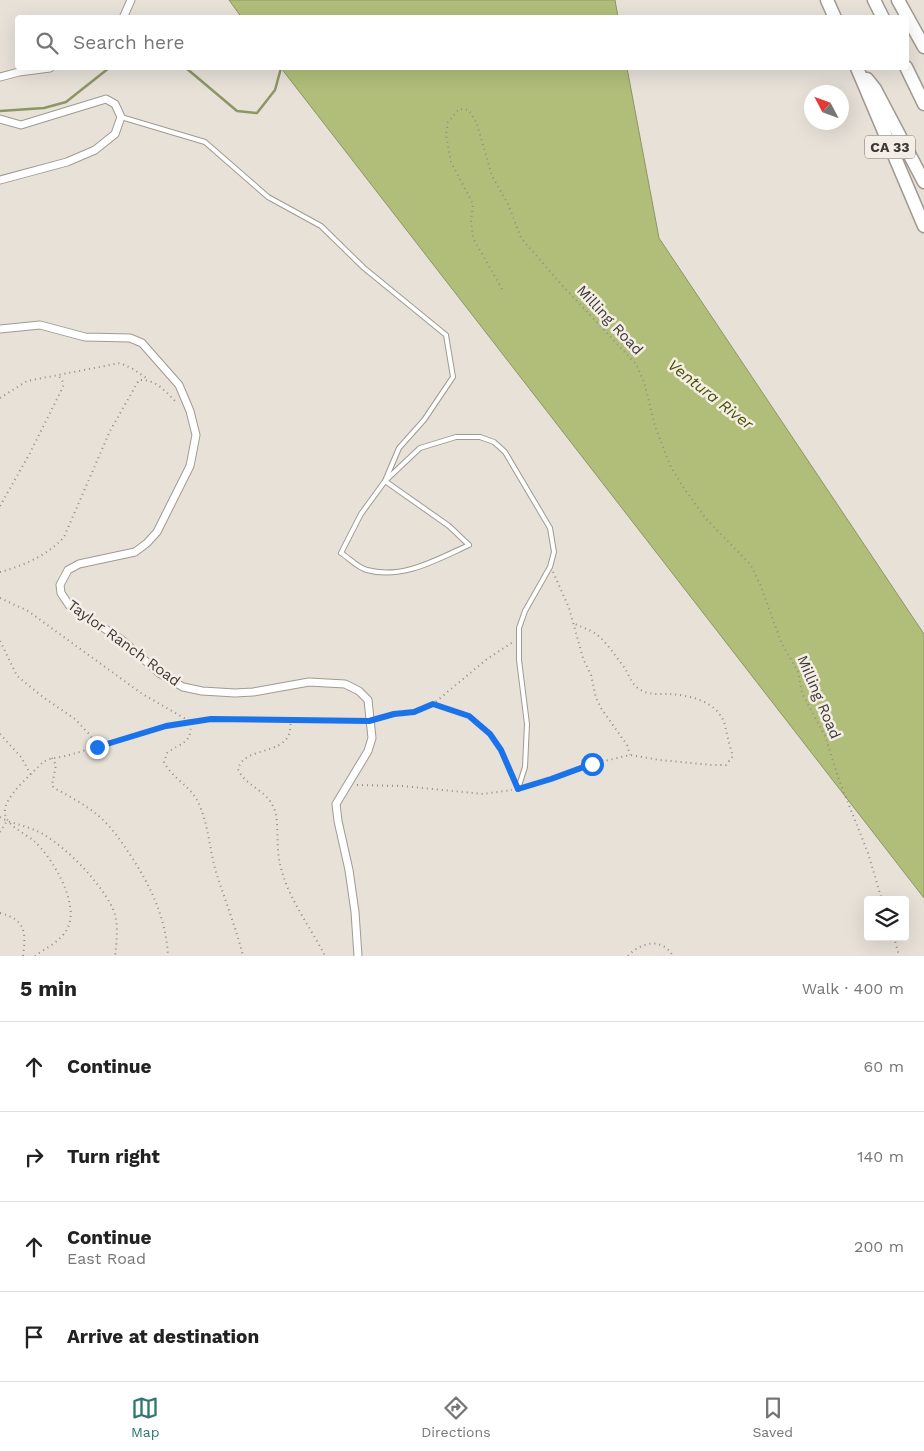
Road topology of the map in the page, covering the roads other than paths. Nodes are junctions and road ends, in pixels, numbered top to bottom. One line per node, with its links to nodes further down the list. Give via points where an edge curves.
1 (131, 0): 5 (street)
2 (827, 0): 6 (highway)
3 (874, 0): 7 (highway)
4 (898, 0): 8 (highway)
5 (124, 15)
6 (834, 15)
7 (881, 15)
8 (906, 15)
9 (909, 20): 10 (highway)
10 (924, 47)
11 (34, 70): 15 (street)
12 (858, 70): 21 (highway, CA 33)
13 (859, 70): 20 (highway, via 875,89)
14 (907, 70): 16 (highway)
15 (0, 77)
16 (924, 104)
17 (121, 117): 18 (street, via 116,104 106,99 21,125); 19 (street, via 115,134 96,150 67,162); 23 (lane, via 205,142 268,198 322,226 364,268 446,335 453,377 424,420 399,448)
18 (0, 119)
19 (0, 180)
20 (924, 182)
21 (924, 226)
22 (0, 328): 25 (street, Taylor Ranch Road, via 40,326 85,338 130,338 142,343 179,385 196,435 190,466 157,532 135,552 79,564 68,570 60,585 60,593 69,605 122,640 160,673 183,687 234,693 309,682 345,684 368,700 372,738 368,751 336,804 350,870)
23 (385, 481): 23 (lane, via 361,514 342,553 365,570 396,574 469,545 449,526); 24 (lane, via 420,448 456,437 480,437 494,442 505,452 550,528 554,552 550,566 519,628 518,660 527,724 525,767)
24 (518, 789)
25 (358, 956)

